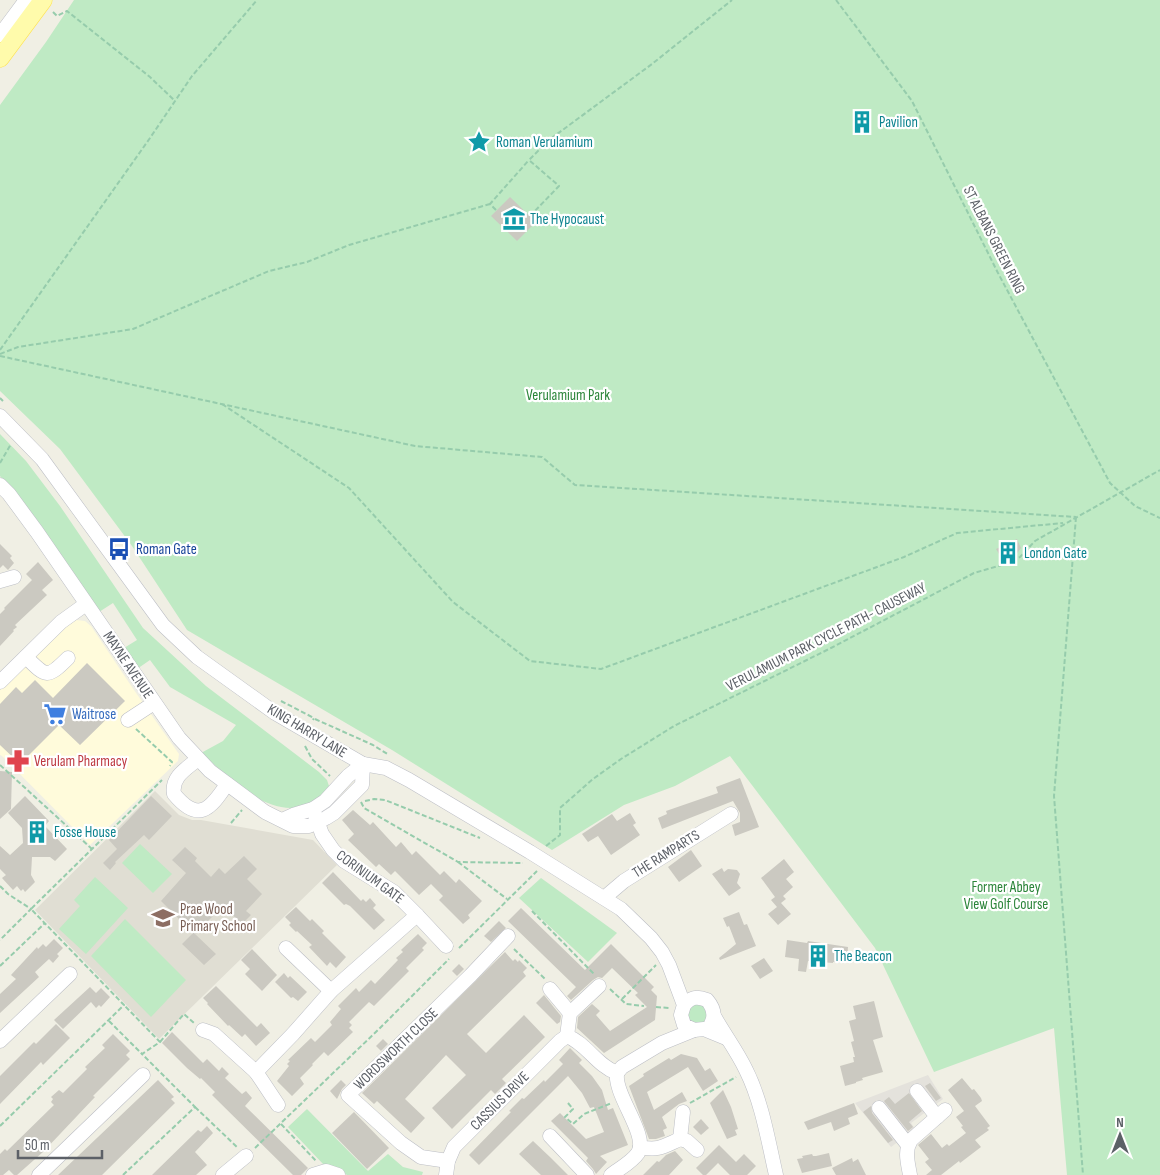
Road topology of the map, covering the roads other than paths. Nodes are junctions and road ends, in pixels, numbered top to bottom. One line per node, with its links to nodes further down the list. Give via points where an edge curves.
1 (26, 0): 3 (street)
2 (47, 5): 3 (main road)
3 (7, 34): 4 (main road)
4 (0, 58)
5 (0, 416): 16 (street, KING HARRY LANE, via 42,459 163,625 232,684)
6 (0, 485): 9 (street, MAYNE AVENUE)
7 (14, 577): 8 (street)
8 (0, 580)
9 (86, 604): 10 (street, via 61,622); 13 (street, MAYNE AVENUE)
10 (26, 657): 11 (street, via 47,674 54,672); 12 (street)
11 (68, 658)
12 (0, 682)
13 (154, 703): 14 (street); 15 (street, MAYNE AVENUE)
14 (128, 720)
15 (198, 758): 17 (street, MAYNE AVENUE); 17 (street, via 174,783 174,794 181,802 194,810 208,808)
16 (363, 764): 19 (street, MAYNE AVENUE, via 348,776); 19 (street, MAYNE AVENUE, via 362,785 356,800 334,813); 20 (street, KING HARRY LANE, via 386,768 536,862)
17 (227, 784): 19 (street, MAYNE AVENUE, via 264,812 282,820 293,815)
18 (731, 814): 20 (street, THE RAMPARTS, via 624,881)
19 (315, 816): 21 (street, CORINIUM GATE, via 327,843 344,861 394,892)
20 (604, 898): 25 (street, KING HARRY LANE, via 621,909 651,938)
21 (417, 915): 24 (street, CORINIUM GATE); 29 (street, CORINIUM GATE)
22 (506, 938): 53 (street, WORDSWORTH CLOSE, via 348,1095 401,1143 421,1157)
23 (286, 948): 29 (street)
24 (451, 952)
25 (673, 973): 30 (street, KING HARRY LANE); 31 (street, KING HARRY LANE)
26 (70, 974): 38 (street)
27 (601, 983): 32 (street)
28 (550, 989): 32 (street)
29 (331, 991): 40 (street, CORINIUM GATE)
30 (700, 997): 31 (street, via 691,998); 33 (street, via 710,1004)
31 (679, 1009): 34 (street, KING HARRY LANE, via 684,1025); 39 (street)
32 (570, 1013): 36 (street)
33 (714, 1016): 34 (street, via 709,1026); 37 (street)
34 (699, 1029): 37 (street, KING HARRY LANE); 39 (street)
35 (204, 1030): 40 (street, via 214,1034)
36 (567, 1036): 41 (street); 53 (street, CASSIUS DRIVE, via 454,1147)
37 (726, 1038): 58 (street, via 751,1082)
38 (0, 1041)
39 (662, 1042): 41 (street)
40 (256, 1072): 44 (street)
41 (617, 1073): 50 (street, via 617,1085 639,1137)
42 (143, 1075): 54 (street)
43 (916, 1091): 49 (street, via 941,1114)
44 (278, 1104)
45 (879, 1108): 49 (street)
46 (684, 1112): 48 (street)
47 (550, 1136): 56 (street)
48 (680, 1139): 50 (street, via 659,1149); 51 (street)
49 (908, 1145): 59 (street)
50 (640, 1147): 57 (street, via 633,1158)
51 (697, 1150)
52 (246, 1156): 55 (street)
53 (447, 1168)
54 (39, 1175)
55 (223, 1175)
56 (587, 1175)
57 (611, 1175)
58 (776, 1175)
59 (910, 1175)

